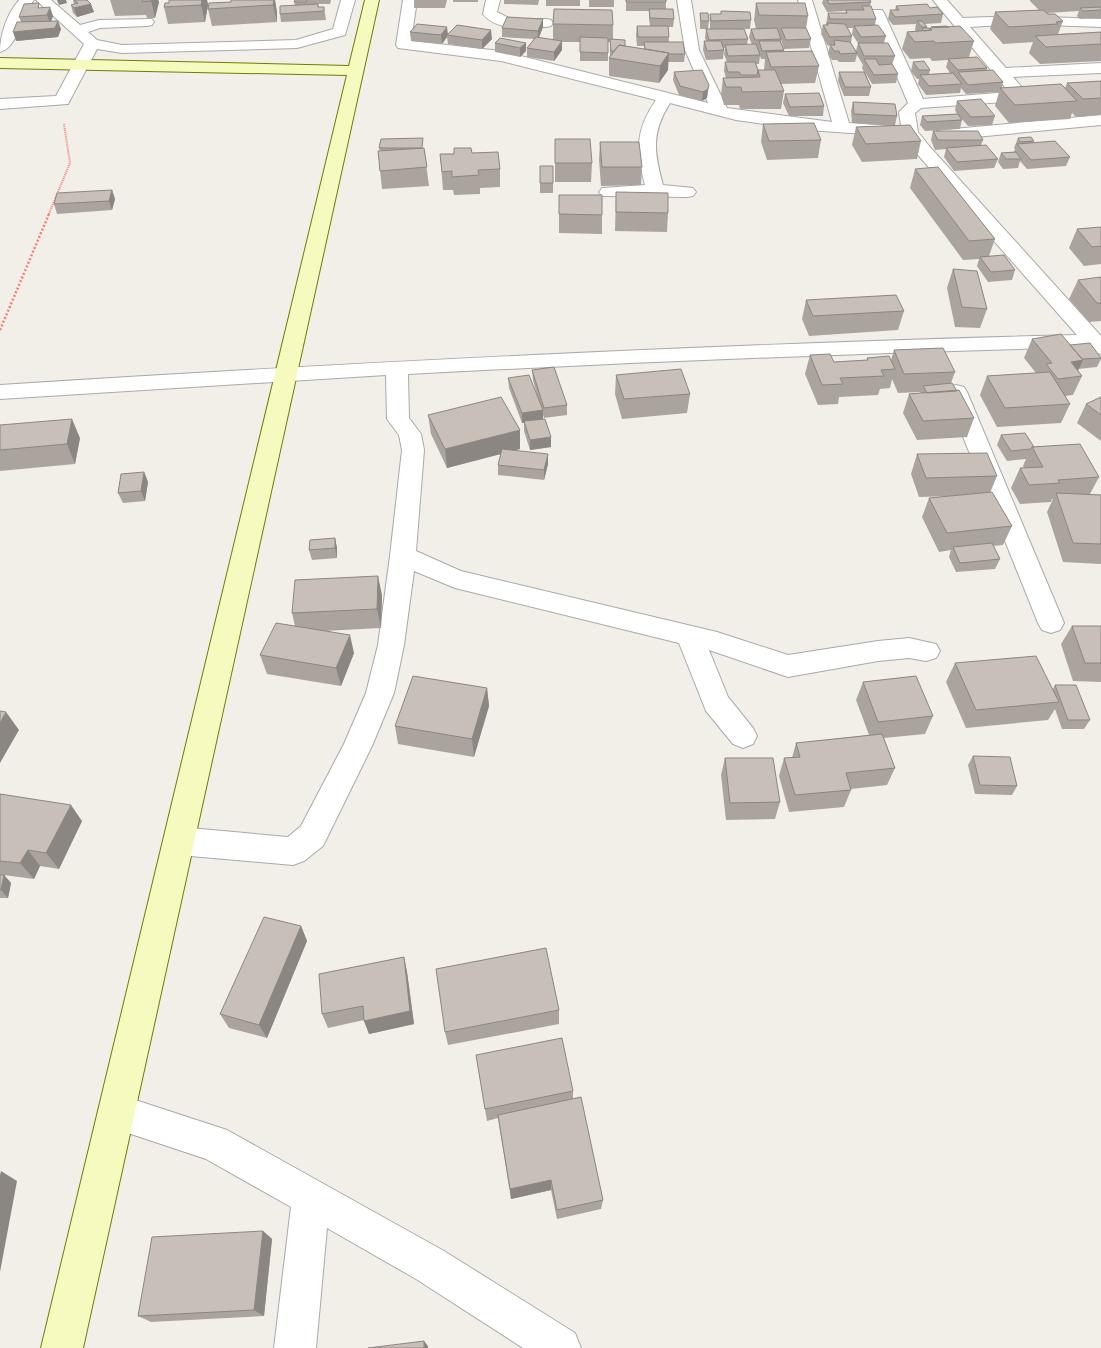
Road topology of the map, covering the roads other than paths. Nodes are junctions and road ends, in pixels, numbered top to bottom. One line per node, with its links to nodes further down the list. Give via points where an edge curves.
1 (27, 0): 19 (street)
2 (43, 0): 17 (street)
3 (348, 0): 18 (street, via 340,32 297,44 122,49)
4 (372, 0): 23 (street)
5 (410, 0): 27 (street, via 403,46 501,56)
6 (493, 0): 14 (street, via 490,14 508,23)
7 (684, 0): 30 (street, via 692,50)
8 (805, 0): 32 (street)
9 (940, 0): 15 (street)
10 (1006, 7): 12 (street)
11 (877, 13): 29 (street)
12 (1020, 20): 15 (street); 16 (street)
13 (147, 22): 17 (street, via 99,24)
14 (546, 23)
15 (959, 23): 24 (street)
16 (1101, 23)
17 (78, 30): 18 (street)
18 (92, 44): 21 (street)
19 (0, 48)
20 (0, 64): 21 (street)
21 (80, 64): 23 (street); 28 (street, via 62,101)
22 (1101, 68): 24 (street)
23 (356, 71): 40 (street)
24 (1001, 73): 26 (street)
25 (1101, 90): 26 (street)
26 (1021, 96): 29 (street)
27 (665, 98): 30 (street); 34 (street, via 649,124 646,139)
28 (0, 104)
29 (917, 104): 33 (street, via 907,112)
30 (720, 111): 32 (street)
31 (1101, 120): 33 (street)
32 (842, 127): 33 (street)
33 (912, 135): 37 (street)
34 (655, 190): 35 (street); 36 (street)
35 (608, 192)
36 (687, 192)
37 (1095, 340): 38 (street)
38 (942, 359): 39 (street); 43 (street)
39 (397, 368): 40 (street); 42 (street, via 398,419 410,434 413,450)
40 (286, 373): 41 (street); 47 (street)
41 (0, 392)
42 (403, 556): 44 (street, via 455,579); 47 (street, via 391,645 380,693 358,746 312,836 293,851)
43 (1051, 623)
44 (689, 635): 45 (street, via 788,666 878,650 909,648); 46 (street, via 716,703)
45 (926, 651)
46 (743, 736)
47 (179, 841): 48 (street)
48 (117, 1112): 49 (street, via 214,1143); 50 (street)
49 (312, 1199): 51 (street); 52 (street, via 430,1265)
50 (62, 1348)
51 (295, 1348)
52 (560, 1348)

